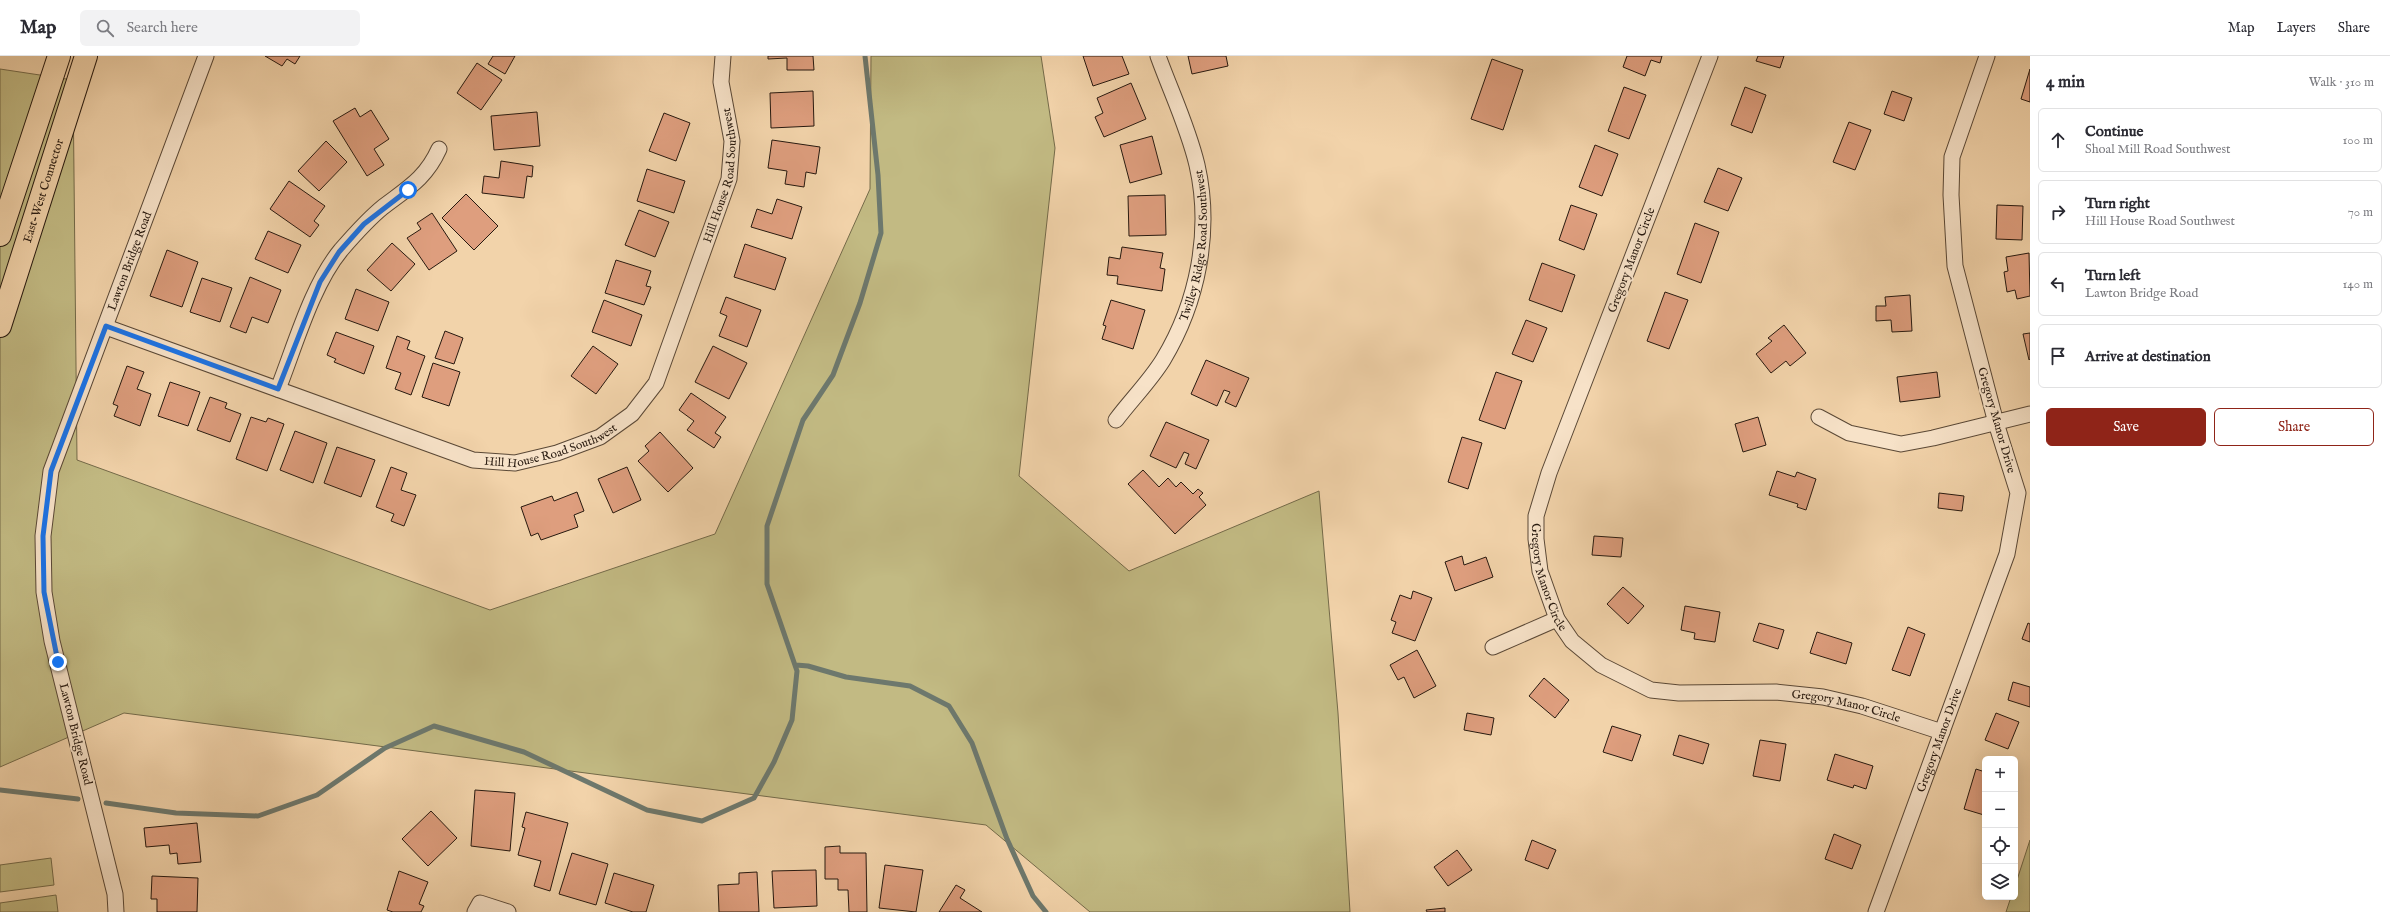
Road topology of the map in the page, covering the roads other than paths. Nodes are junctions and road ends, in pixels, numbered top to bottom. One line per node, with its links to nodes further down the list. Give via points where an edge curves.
1 (59, 56): 9 (main road)
2 (86, 56): 10 (main road, East-West Connector)
3 (206, 56): 11 (street, Lawton Bridge Road)
4 (723, 56): 12 (street, Hill House Road Southwest, via 721,82 732,141 730,179 656,383 632,414 600,437 557,453 515,463 473,460)
5 (1158, 56): 15 (street, Twilley Ridge Road Southwest, via 1197,165 1203,211 1201,250 1194,291 1181,328 1162,362)
6 (1710, 56): 17 (street, Gregory Manor Circle, via 1549,473 1536,516 1540,571)
7 (1987, 56): 16 (street, Gregory Manor Drive, via 1952,157 1951,195 1955,266)
8 (439, 148): 12 (street, via 431,166 408,190 364,224 339,252 320,282)
9 (0, 235)
10 (0, 326)
11 (106, 326): 12 (street, Hill House Road Southwest); 20 (street, Lawton Bridge Road, via 51,471 43,536 44,592 52,641 115,894)
12 (278, 389)
13 (2030, 414): 16 (street)
14 (1819, 416): 16 (street, via 1849,433 1901,444)
15 (1116, 420)
16 (1996, 423): 19 (street, Gregory Manor Drive, via 2018,493 2007,554)
17 (1558, 619): 18 (street); 19 (street, Gregory Manor Circle, via 1572,641 1601,665 1652,690 1679,693 1776,692 1823,697 1862,706)
18 (1493, 647)
19 (1942, 732): 23 (street, Gregory Manor Drive)
20 (116, 912)
21 (475, 912): 22 (street, via 480,903)
22 (508, 912)
23 (1876, 912)

